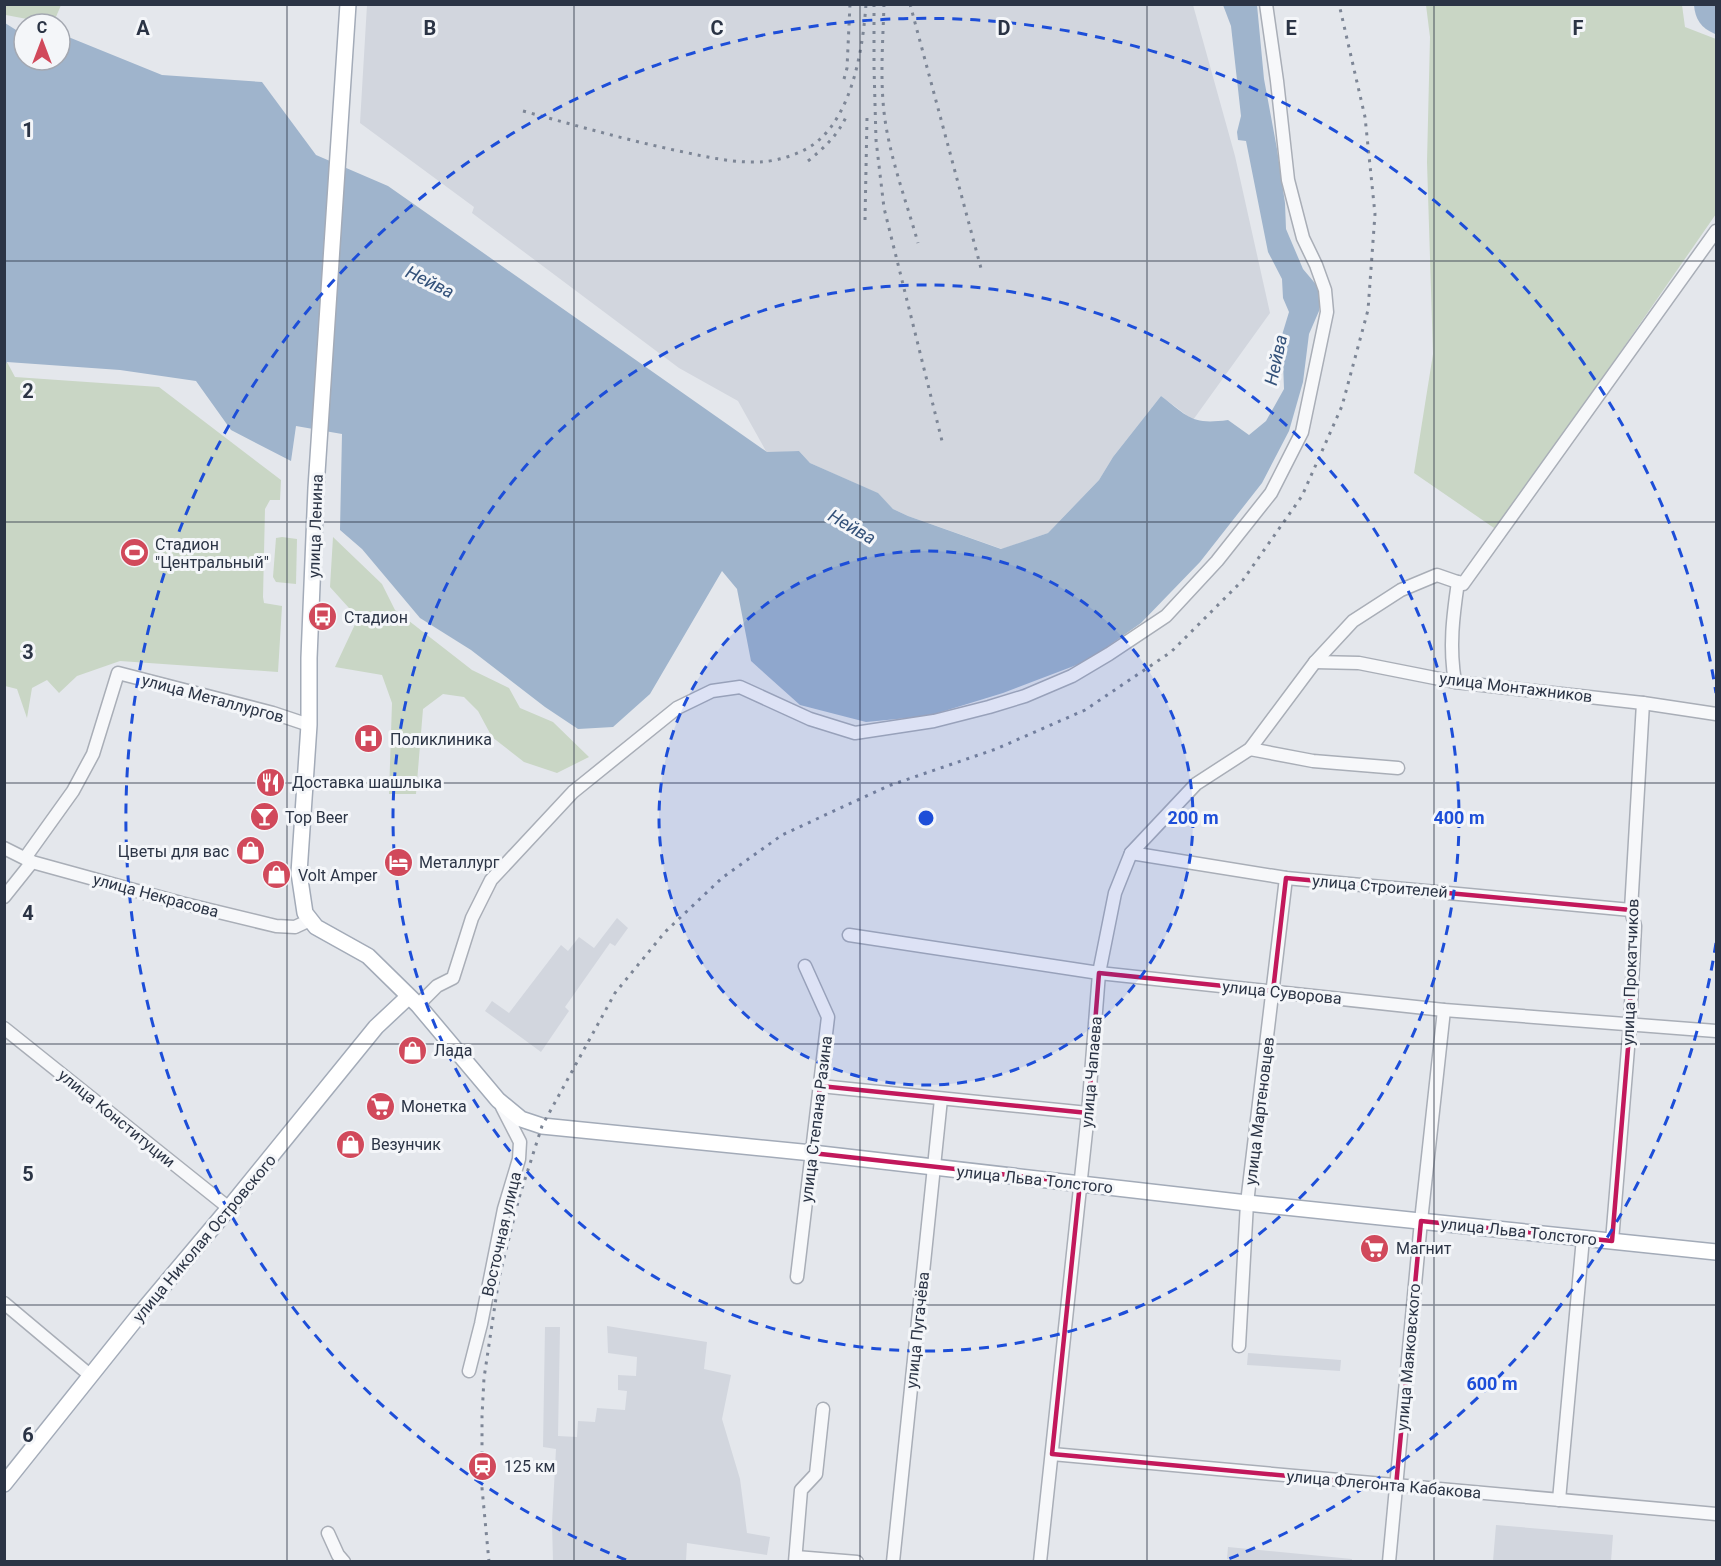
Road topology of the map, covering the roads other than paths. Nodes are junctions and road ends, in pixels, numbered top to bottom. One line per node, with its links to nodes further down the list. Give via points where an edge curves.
1 (348, 4): 9 (main road, улица Ленина, via 316,488)
2 (1266, 4): 23 (street, via 1288,180 1303,238 1325,290 1327,312 1302,432 1271,493 1217,561 1166,616 1109,654 1072,676 989,707 934,721 855,733 740,687 712,691 677,708 573,792 491,880 472,918 453,978)
3 (1716, 231): 4 (street, via 1463,584)
4 (1458, 582): 5 (street, улица Чапаева, via 1437,575 1401,591 1353,621); 6 (street, via 1451,630)
5 (1315, 662): 6 (street, улица Монтажников, via 1359,663); 10 (street, улица Чапаева)
6 (1455, 681): 7 (street, улица Монтажников)
7 (1643, 703): 8 (street, улица Монтажников); 17 (street, улица Прокатчиков)
8 (1716, 714)
9 (309, 725): 14 (street, улица Металлургов, via 118,673 93,754); 18 (main road, улица Ленина, via 299,873 305,913)
10 (1250, 749): 11 (street, via 1312,761); 13 (street, улица Чапаева, via 1196,784)
11 (1398, 768)
12 (4, 848): 14 (street, улица Некрасова)
13 (1131, 853): 15 (street, улица Строителей); 21 (street, улица Чапаева, via 1115,893)
14 (29, 860): 16 (street); 18 (street, улица Некрасова, via 276,926 295,927)
15 (1286, 878): 17 (street, улица Строителей); 22 (street, улица Мартеновцев)
16 (4, 897)
17 (1631, 910): 25 (street, улица Прокатчиков, via 1635,926)
18 (310, 920): 23 (main road, via 368,956)
19 (849, 935): 21 (street, улица Суворова)
20 (805, 966): 28 (street, улица Степана Разина, via 828,1017)
21 (1099, 974): 22 (street, улица Суворова); 31 (street, улица Чапаева)
22 (1274, 992): 24 (street, улица Суворова); 35 (street, улица Мартеновцев)
23 (413, 1001): 30 (main road, улица Льва Толстого); 36 (main road, улица Николая Островского, via 376,1027)
24 (1444, 1010): 25 (street, улица Суворова); 37 (street, улица Маяковского)
25 (1630, 1024): 27 (street, улица Суворова); 39 (street, улица Прокатчиков)
26 (4, 1028): 36 (street, улица Конституции)
27 (1716, 1031)
28 (820, 1086): 29 (street); 32 (street, улица Степана Разина)
29 (940, 1099): 31 (street); 33 (street, улица Пугачёва)
30 (498, 1100): 32 (main road, улица Льва Толстого, via 521,1119 542,1126); 44 (street, Восточная улица, via 519,1142 519,1159 504,1209)
31 (1088, 1113): 34 (street, улица Чапаева)
32 (812, 1153): 33 (main road, улица Льва Толстого); 41 (street, улица Степана Разина)
33 (934, 1167): 34 (main road, улица Льва Толстого); 56 (street, улица Пугачёва)
34 (1080, 1183): 35 (main road, улица Льва Толстого); 47 (street, улица Чапаева)
35 (1247, 1203): 37 (main road, улица Льва Толстого); 43 (street, улица Мартеновцев)
36 (230, 1208): 45 (main road, улица Николая Островского)
37 (1421, 1221): 38 (main road, улица Льва Толстого); 49 (street, улица Маяковского)
38 (1583, 1238): 39 (main road, улица Льва Толстого); 50 (street)
39 (1612, 1241): 40 (main road, улица Льва Толстого)
40 (1716, 1252)
41 (797, 1277)
42 (4, 1303): 45 (street)
43 (1239, 1346)
44 (469, 1371)
45 (91, 1376): 48 (main road, улица Николая Островского)
46 (824, 1409): 54 (street, via 816,1474 801,1490)
47 (1052, 1454): 49 (street, улица Флегонта Кабакова); 57 (street, улица Чапаева)
48 (4, 1484)
49 (1396, 1486): 50 (street, улица Флегонта Кабакова); 58 (street, улица Маяковского)
50 (1559, 1500): 51 (street, улица Флегонта Кабакова)
51 (1716, 1514)
52 (328, 1533): 53 (street)
53 (339, 1559)
54 (795, 1559): 55 (street)
55 (857, 1562)
56 (893, 1562)
57 (1040, 1562)
58 (1389, 1562)

